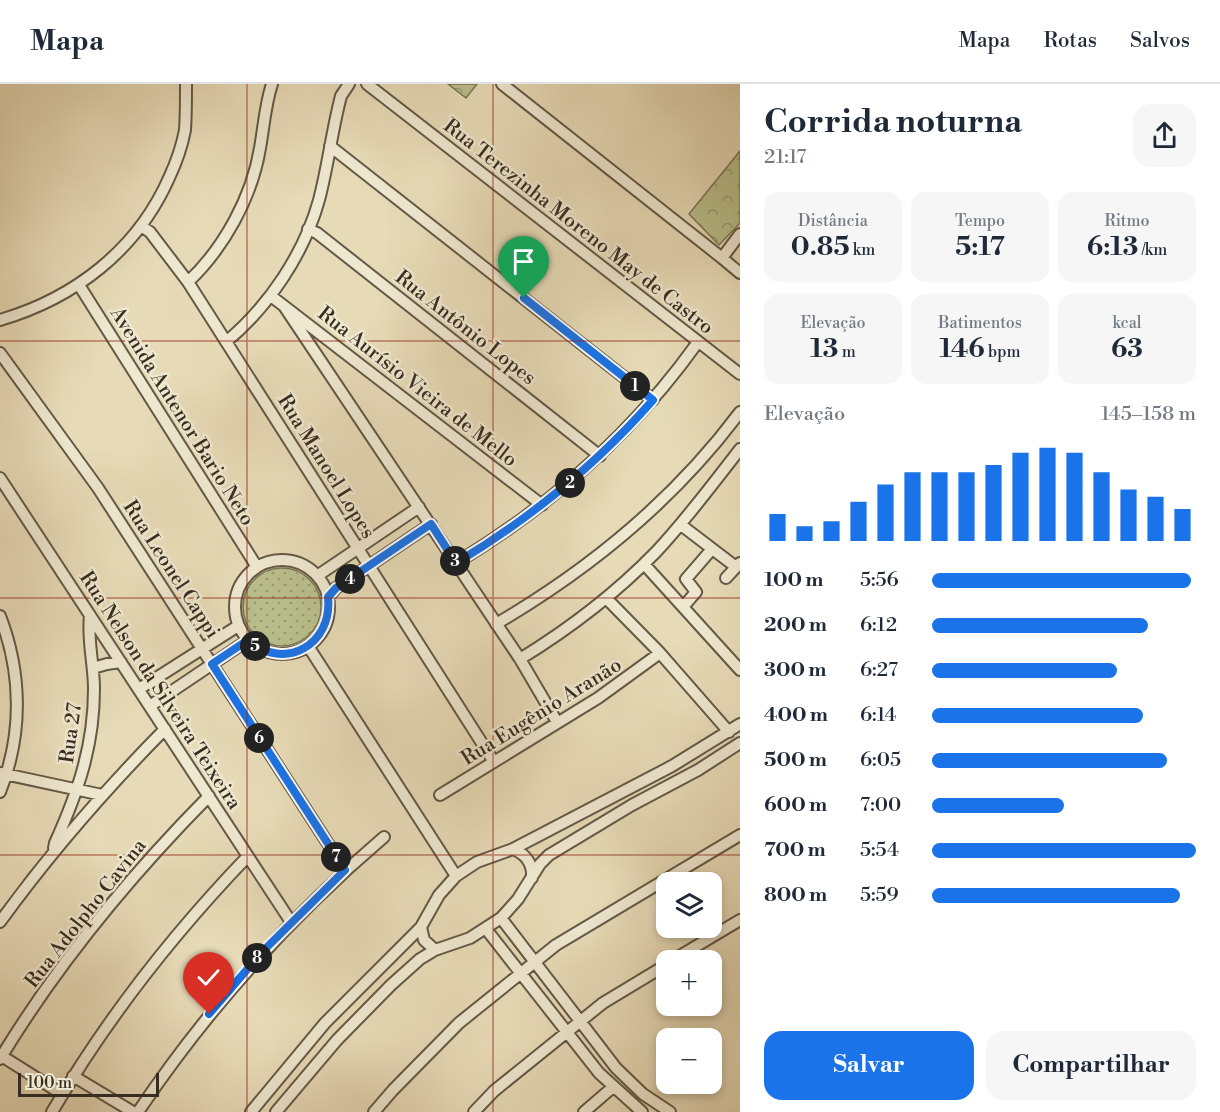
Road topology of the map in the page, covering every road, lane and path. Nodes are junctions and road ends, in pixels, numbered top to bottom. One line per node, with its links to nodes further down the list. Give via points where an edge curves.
1 (186, 84): 7 (street, via 180,150 166,185)
2 (272, 84): 12 (street, via 246,195 221,242)
3 (349, 84): 6 (street, via 341,96)
4 (367, 84): 18 (street, Rua Terezinha Moreno May de Castro)
5 (502, 84): 10 (street)
6 (330, 146): 8 (street); 21 (street)
7 (141, 226): 12 (street, Rua Manoel Lopes, via 150,232); 13 (street, via 109,261)
8 (308, 229): 14 (street); 24 (street, Rua Antônio Lopes)
9 (740, 234): 10 (street)
10 (722, 258): 11 (street)
11 (740, 273)
12 (188, 282): 17 (street, Rua Manoel Lopes)
13 (79, 285): 16 (street, via 33,310); 36 (street, Avenida Antenor Bario Neto)
14 (271, 296): 15 (street, Rua Aurísio Vieira de Mello); 17 (street)
15 (284, 306): 26 (street, Rua Aurísio Vieira de Mello); 27 (street)
16 (0, 320)
17 (226, 342): 30 (street, Rua Manoel Lopes)
18 (698, 342): 20 (street, Rua Terezinha Moreno May de Castro); 21 (street)
19 (0, 353): 50 (street, Rua Leonel Cappi, via 98,488)
20 (740, 374)
21 (653, 400): 24 (street)
22 (740, 412): 46 (street, via 695,466 624,535 575,573)
23 (740, 449): 33 (street)
24 (600, 456): 26 (street)
25 (0, 479): 44 (street, Rua Nelson da Silveira Teixeira)
26 (542, 505): 32 (street)
27 (419, 507): 28 (street); 30 (street)
28 (431, 524): 32 (street); 35 (street)
29 (685, 528): 31 (street)
30 (358, 549): 35 (street, Rua Manoel Lopes); 37 (street)
31 (712, 549): 34 (street); 39 (street, via 687,575)
32 (456, 563): 46 (street)
33 (644, 564): 40 (street); 42 (street)
34 (738, 565): 38 (street)
35 (369, 566): 41 (street); 64 (street, Rua Manoel Lopes)
36 (257, 567): 37 (street, via 273,561 290,561); 47 (street, via 237,593)
37 (317, 576): 41 (street)
38 (726, 578)
39 (686, 581): 40 (street); 43 (street, via 696,592)
40 (672, 595): 43 (street)
41 (328, 597): 49 (street, via 324,628)
42 (606, 598): 51 (street); 52 (street)
43 (683, 607): 56 (street)
44 (90, 615): 53 (street, Rua Nelson da Silveira Teixeira); 55 (street, Rua 27)
45 (0, 616): 65 (street, via 14,662 18,696 16,730)
46 (496, 624): 52 (street)
47 (238, 626): 48 (street); 50 (street)
48 (248, 640): 49 (street, via 261,650 278,654); 54 (street)
49 (308, 646): 77 (street)
50 (202, 649): 54 (street, Rua Leonel Cappi); 57 (street)
51 (660, 653): 59 (street, Rua Eugênio Aranão); 62 (street)
52 (520, 659): 59 (street)
53 (121, 662): 55 (street); 57 (street, Rua Nelson da Silveira Teixeira)
54 (212, 664): 58 (street); 76 (street, Rua Leonel Cappi)
55 (93, 668): 66 (street, Rua 27, via 92,726)
56 (740, 670)
57 (139, 689): 58 (street, Rua Nelson da Silveira Teixeira)
58 (150, 706): 61 (street, Rua Nelson da Silveira Teixeira)
59 (557, 722): 64 (street, Rua Eugênio Aranão)
60 (740, 724): 62 (street)
61 (165, 729): 68 (street); 70 (street, Rua Nelson da Silveira Teixeira)
62 (729, 732): 73 (street, via 664,771)
63 (740, 743): 78 (street, via 549,855)
64 (494, 762): 69 (street, Rua Eugênio Aranão)
65 (3, 773): 66 (street); 67 (street)
66 (77, 790): 68 (street); 74 (street, Rua 27)
67 (0, 792)
68 (102, 795): 74 (street)
69 (440, 795)
70 (209, 796): 75 (street, Rua Nelson da Silveira Teixeira); 92 (street, Rua Adolpho Cavina, via 97,920)
71 (740, 835): 87 (street, via 564,939)
72 (384, 837): 76 (street)
73 (513, 849): 77 (street, via 483,859); 78 (street, via 529,861)
74 (54, 851): 82 (street)
75 (248, 856): 81 (street, Rua Nelson da Silveira Teixeira); 93 (street, via 162,952)
76 (345, 870): 81 (street)
77 (456, 876): 83 (street, via 435,900)
78 (532, 878): 79 (street)
79 (501, 918): 84 (street); 87 (street)
80 (740, 920): 86 (street)
81 (291, 921): 98 (street, via 209,1014)
82 (0, 922)
83 (421, 927): 85 (street, via 424,940); 99 (street, via 325,1023)
84 (486, 929): 85 (street); 89 (street)
85 (435, 950): 100 (street, via 363,1012)
86 (690, 950)
87 (535, 962): 89 (street); 90 (street)
88 (656, 970): 90 (street)
89 (521, 974): 91 (street); 101 (street, via 459,1023)
90 (580, 1021): 91 (street); 105 (street, via 616,1068 643,1094)
91 (567, 1032): 94 (street); 102 (street)
92 (1, 1057): 95 (street)
93 (73, 1076): 95 (street); 97 (street)
94 (613, 1087): 103 (street); 104 (street)
95 (62, 1094): 96 (street)
96 (52, 1112)
97 (133, 1112)
98 (138, 1112)
99 (251, 1112)
100 (276, 1112)
101 (374, 1112)
102 (474, 1112)
103 (584, 1112)
104 (642, 1112)
105 (670, 1112)

